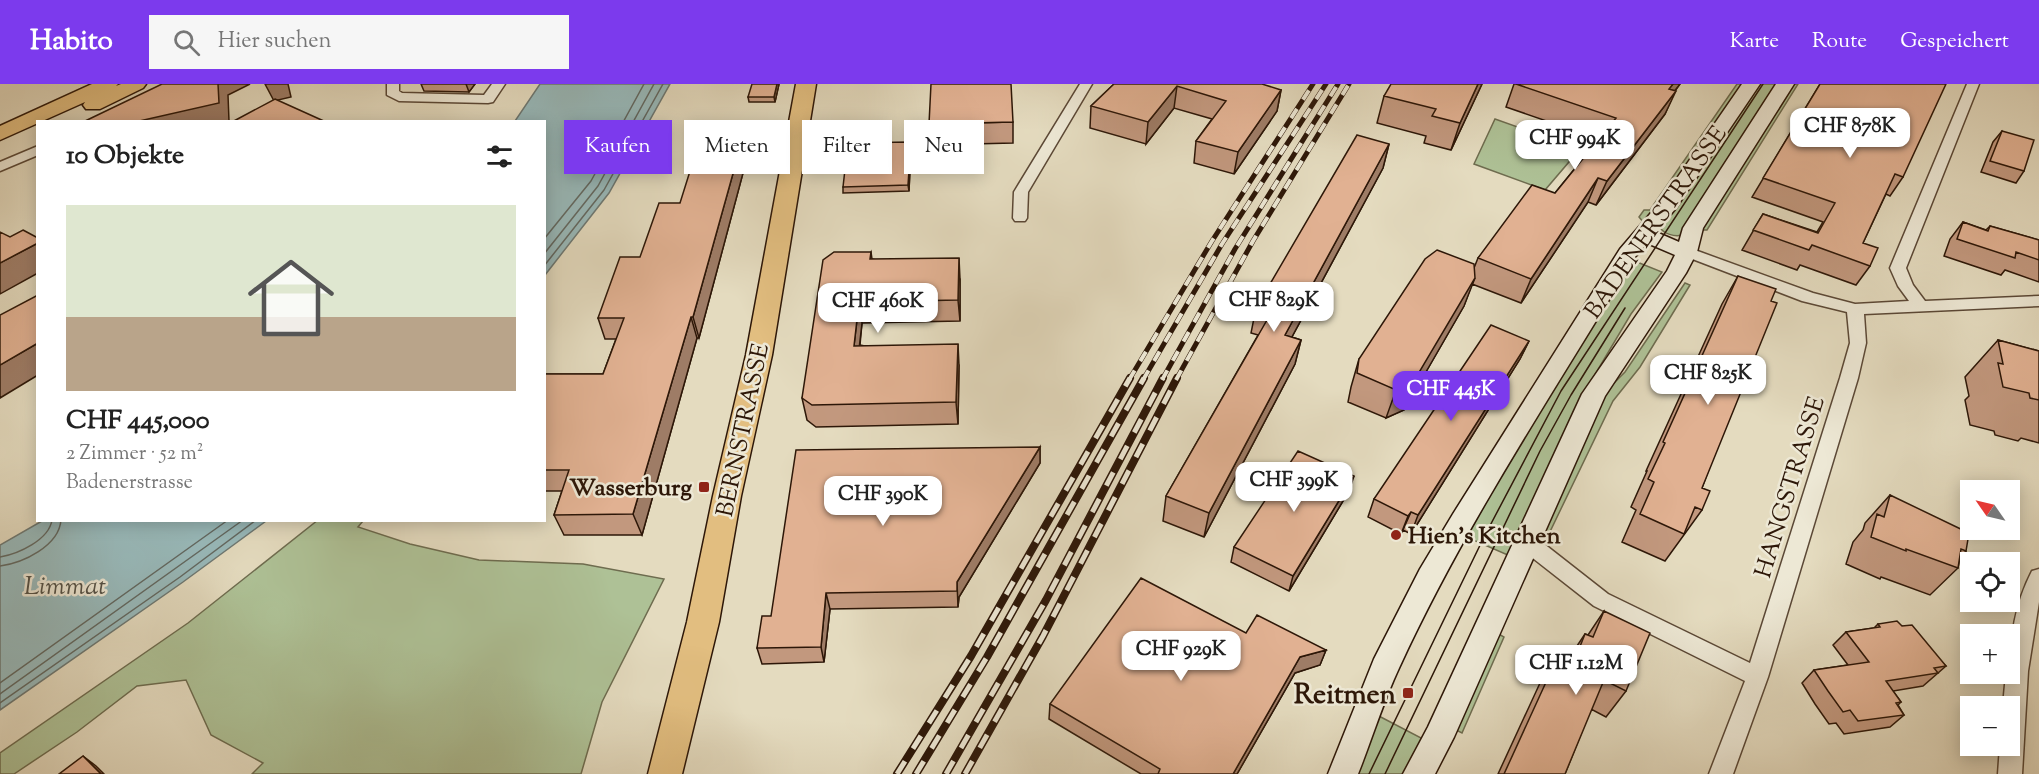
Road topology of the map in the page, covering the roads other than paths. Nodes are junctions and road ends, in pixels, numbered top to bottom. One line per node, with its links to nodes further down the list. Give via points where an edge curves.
1 (108, 84): 12 (main road)
2 (136, 84): 10 (main road)
3 (393, 84): 4 (street, via 392,92 399,97 488,99)
4 (499, 84)
5 (806, 84): 25 (main road, BERNSTRASSE, via 759,355 703,622)
6 (1086, 84): 16 (street, via 1021,192)
7 (1751, 84): 17 (main road, BADENERSTRASSE)
8 (1785, 84): 18 (main road, BADENERSTRASSE, via 1694,228)
9 (1973, 84): 20 (street, via 1898,268)
10 (60, 120)
11 (36, 131): 13 (main road)
12 (0, 134)
13 (0, 147)
14 (36, 151): 15 (street)
15 (0, 167)
16 (1020, 218)
17 (1645, 235): 18 (main road); 26 (main road, BADENERSTRASSE, via 1627,254 1430,577 1384,668)
18 (1687, 252): 21 (street, via 1808,297); 22 (main road, BADENERSTRASSE, via 1677,273 1594,394)
19 (2039, 301): 20 (street)
20 (1921, 306): 21 (street)
21 (1855, 309): 24 (street, HANGSTRASSE, via 1858,343 1850,378)
22 (1527, 542): 24 (street, via 1601,600); 27 (main road, BADENERSTRASSE, via 1439,737)
23 (2039, 577): 29 (street, via 2022,633)
24 (1757, 677): 28 (street, HANGSTRASSE)
25 (665, 774)
26 (1344, 774)
27 (1418, 774)
28 (1721, 774)
29 (2010, 774)

